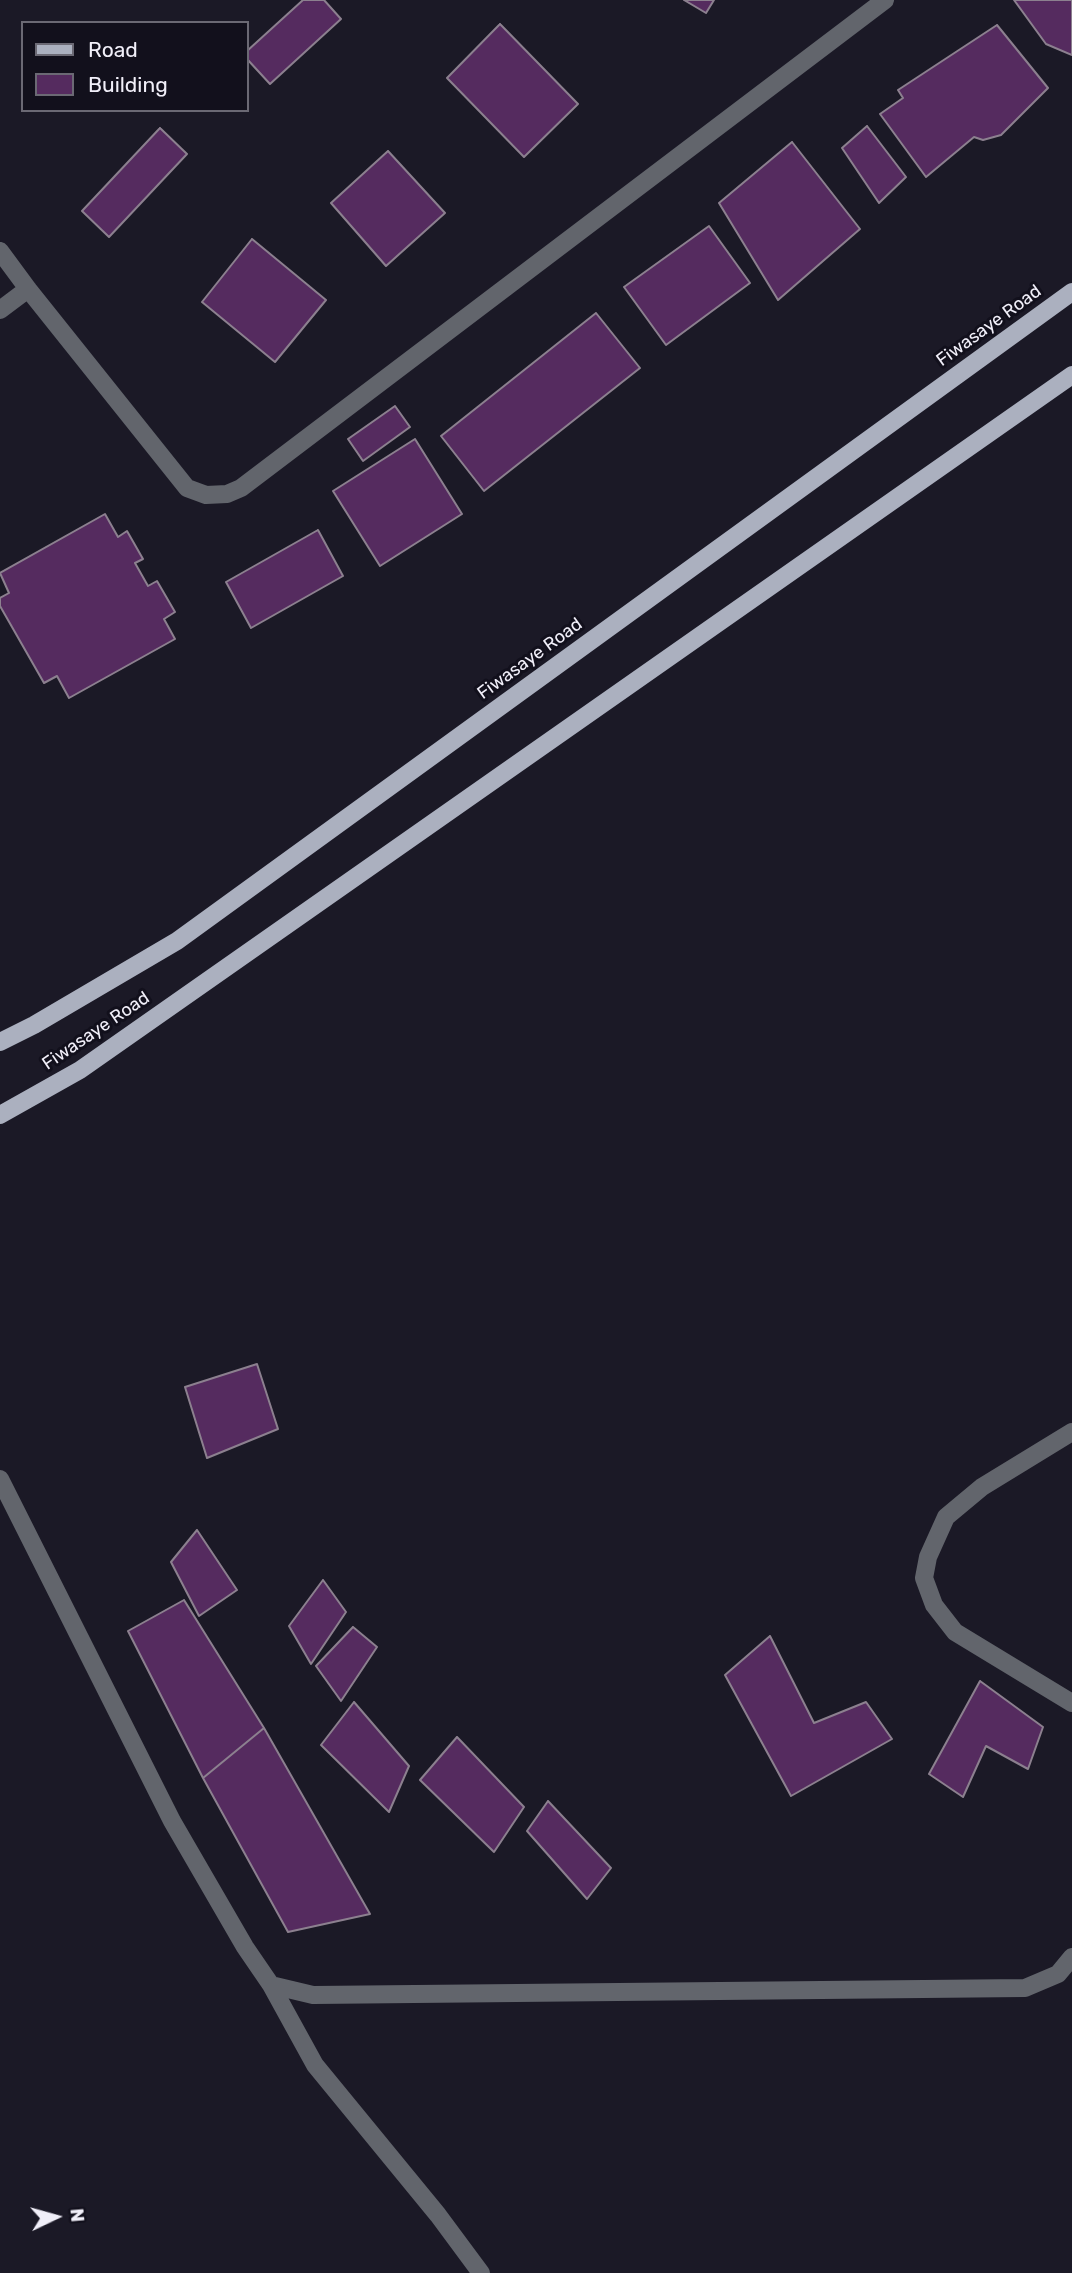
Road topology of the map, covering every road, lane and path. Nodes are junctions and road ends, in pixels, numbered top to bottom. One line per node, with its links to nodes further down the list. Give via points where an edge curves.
1 (885, 0): 3 (street, via 227,495 206,495 187,488)
2 (0, 251): 3 (street)
3 (27, 289): 5 (street)
4 (1072, 292): 7 (main road, Fiwasaye Road, via 177,941)
5 (0, 310)
6 (1072, 374): 8 (main road, Fiwasaye Road, via 80,1070)
7 (0, 1042)
8 (0, 1115)
9 (1072, 1432): 11 (street, via 982,1487 946,1517 924,1578 934,1605 955,1632)
10 (0, 1479): 13 (street, via 172,1821)
11 (1072, 1703)
12 (1072, 1957): 13 (street, via 1058,1974 1025,1988 313,1995)
13 (271, 1984): 14 (street, via 314,2065)
14 (481, 2273)

